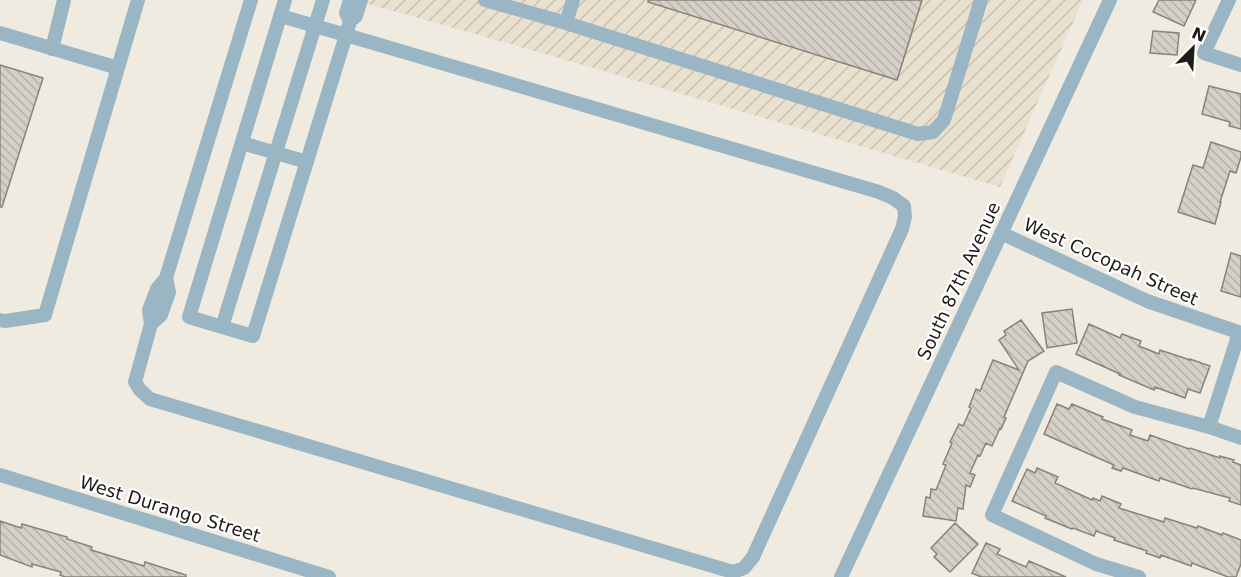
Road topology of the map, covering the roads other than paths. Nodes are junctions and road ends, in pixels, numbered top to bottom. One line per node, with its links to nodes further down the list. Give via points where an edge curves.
1 (64, 0): 19 (street)
2 (138, 0): 21 (street)
3 (251, 0): 18 (street, via 166,278 169,292 161,315 151,324 135,382 140,390 150,399 718,569 733,572 744,568 753,557 902,229 904,206 879,192)
4 (285, 0): 13 (street)
5 (323, 0): 16 (street)
6 (350, 0): 14 (street, via 346,13)
7 (361, 0): 14 (street)
8 (485, 0): 15 (street)
9 (573, 0): 15 (street)
10 (981, 0): 15 (street, via 944,120 933,132 918,134)
11 (1110, 0): 25 (street, South 87th Avenue)
12 (1229, 0): 20 (street, via 1204,53)
13 (280, 16): 16 (street); 22 (street)
14 (350, 21): 18 (street)
15 (566, 23)
16 (315, 26): 18 (street); 23 (street)
17 (0, 33): 19 (street)
18 (346, 35): 24 (street)
19 (52, 49): 21 (street)
20 (1241, 65)
21 (118, 68): 26 (street, via 45,315)
22 (242, 143): 23 (street); 27 (street, via 189,317)
23 (276, 153): 24 (street); 27 (street)
24 (307, 162): 27 (street, via 253,336)
25 (1001, 233): 28 (street, West Cocopah Street, via 1147,301); 34 (street, South 87th Avenue)
26 (0, 320)
27 (222, 327)
28 (1240, 333): 29 (street)
29 (1209, 427): 30 (street); 32 (street, via 1135,407 1056,372 992,515)
30 (1241, 438)
31 (0, 475): 33 (street, West Durango Street)
32 (1095, 571): 35 (street)
33 (329, 577)
34 (841, 577)
35 (1139, 577)

